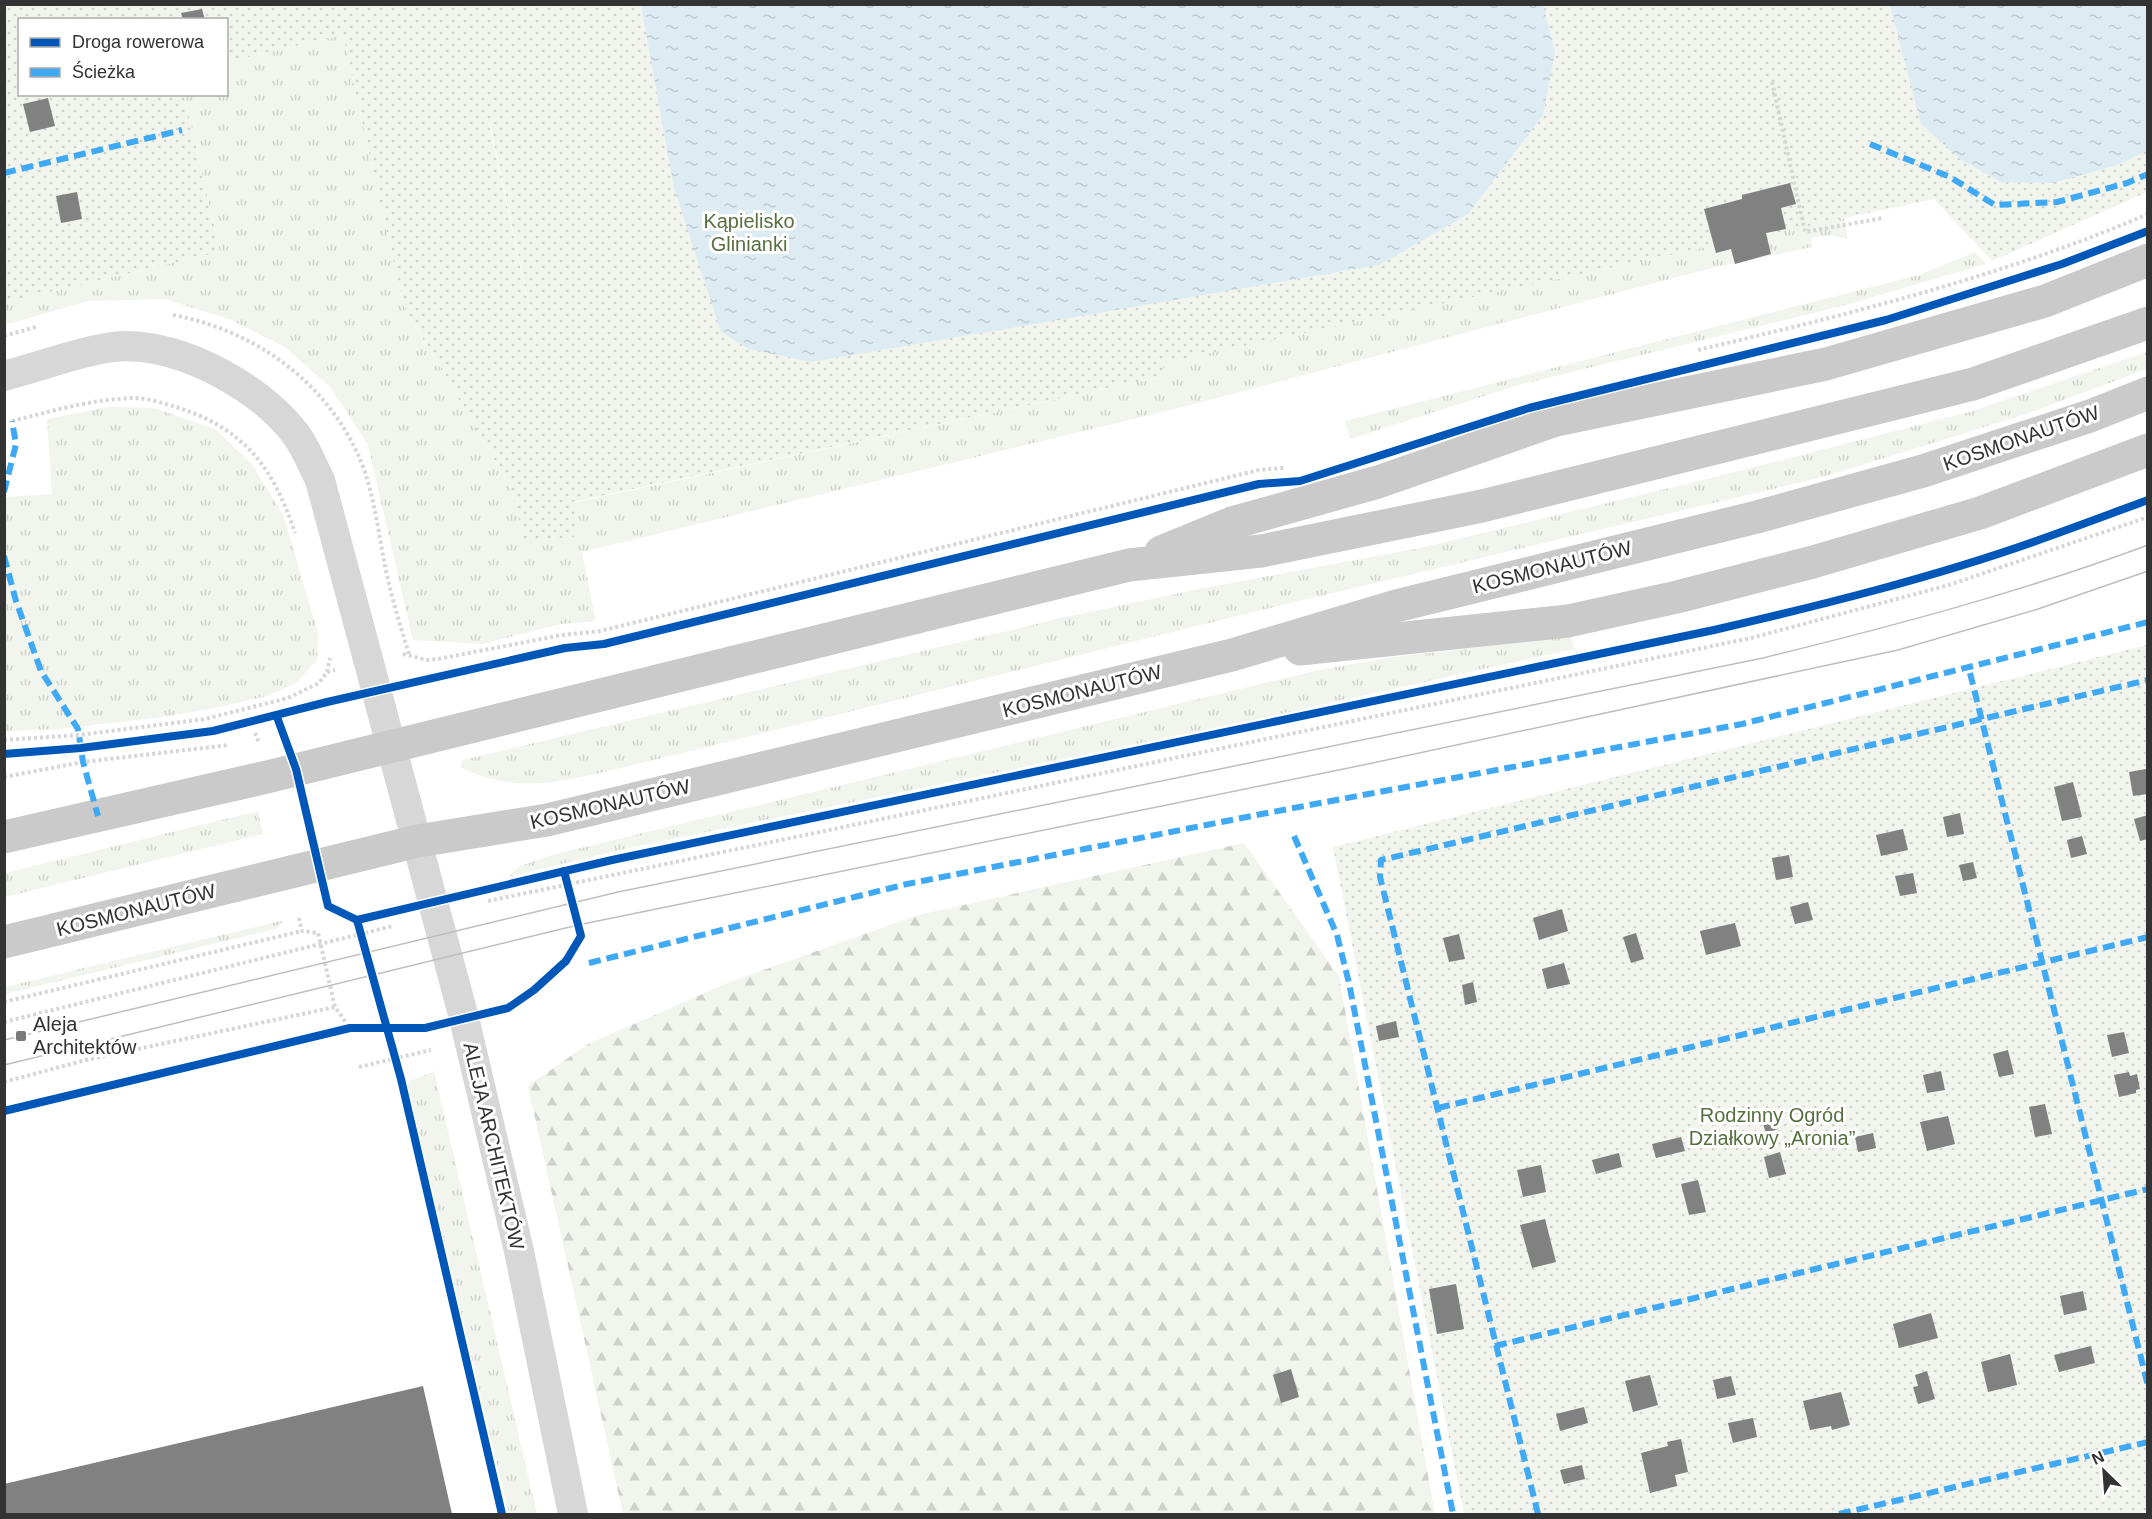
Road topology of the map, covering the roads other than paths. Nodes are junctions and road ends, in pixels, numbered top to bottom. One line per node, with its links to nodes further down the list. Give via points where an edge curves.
1 (2148, 260): 6 (main road, via 2045,302 1826,364 1556,420 1378,482 1232,522)
2 (2148, 323): 6 (main road, via 1973,384 1493,503 1261,551)
3 (4, 376): 8 (street, ALEJA ARCHITEKTÓW, via 107,347 154,348 195,360 257,395 295,432 320,480)
4 (2148, 393): 7 (main road, KOSMONAUTÓW, via 1923,471 1745,520 1396,606)
5 (2148, 450): 7 (main road, via 1980,513 1813,562 1623,609 1568,621)
6 (1129, 565): 8 (main road)
7 (1232, 655): 10 (main road, KOSMONAUTÓW, via 547,820)
8 (392, 745): 9 (main road); 10 (street, ALEJA ARCHITEKTÓW)
9 (4, 837)
10 (418, 841): 11 (main road, KOSMONAUTÓW); 12 (street, ALEJA ARCHITEKTÓW, via 519,1251)
11 (4, 942)
12 (573, 1515)

